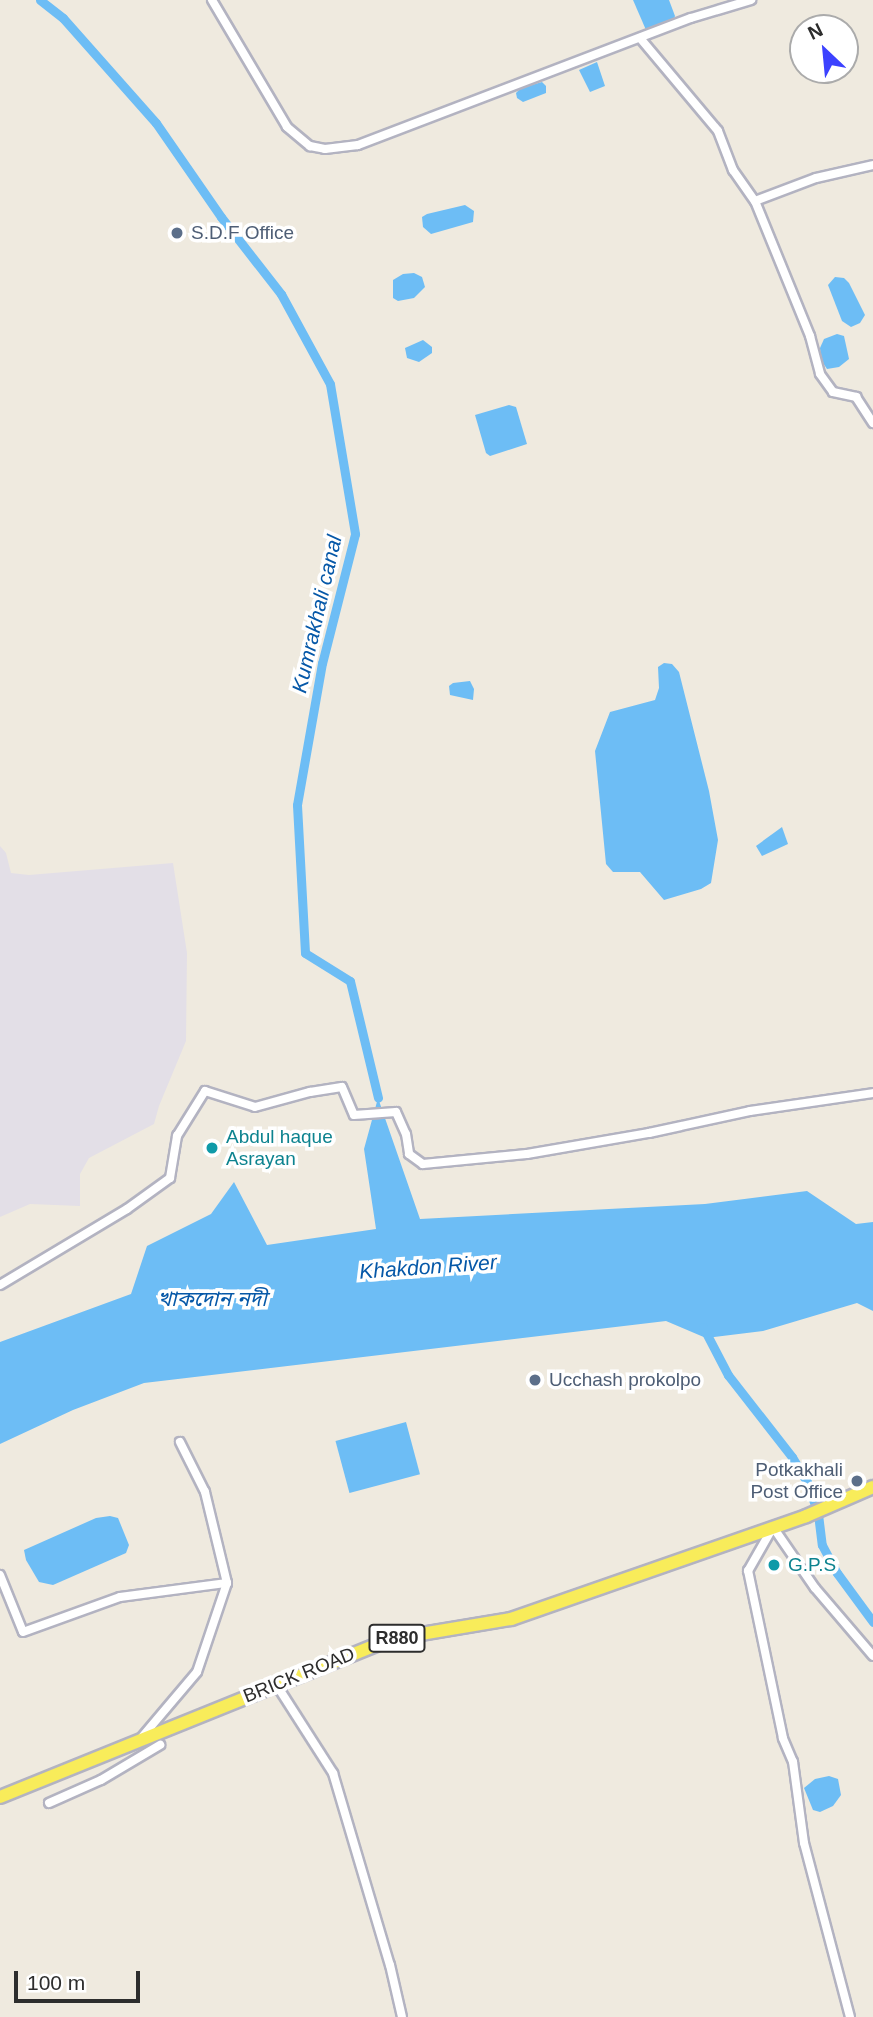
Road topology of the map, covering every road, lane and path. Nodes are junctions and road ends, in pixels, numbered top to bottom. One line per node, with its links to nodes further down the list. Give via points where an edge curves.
1 (212, 0): 3 (street, via 287,127 310,146 325,149 358,145)
2 (751, 0): 3 (street)
3 (640, 38): 5 (street, via 718,131 733,170)
4 (873, 165): 5 (street, via 816,178)
5 (755, 201): 6 (street, via 810,336 820,374 833,392 856,397)
6 (873, 423)
7 (873, 1093): 8 (street, via 750,1111 527,1154 423,1164 409,1154 396,1112 354,1115 342,1087 255,1107 205,1091 177,1136 170,1178)
8 (0, 1285)
9 (180, 1442): 13 (street, via 205,1492)
10 (873, 1488): 11 (main road, BRICK ROAD / R880)
11 (773, 1527): 14 (street, via 815,1588); 15 (main road, BRICK ROAD / R880, via 511,1619 391,1639); 23 (street, via 748,1571 783,1738 793,1762 804,1843)
12 (0, 1575): 13 (street, via 23,1632 120,1597)
13 (227, 1583): 16 (street, via 197,1672)
14 (873, 1656)
15 (276, 1684): 16 (main road, BRICK ROAD / R880); 22 (street, via 334,1773)
16 (142, 1737): 17 (main road, BRICK ROAD / R880)
17 (129, 1743): 19 (street); 20 (main road, BRICK ROAD / R880)
18 (160, 1745): 19 (street)
19 (137, 1759): 21 (street)
20 (0, 1797)
21 (49, 1803)
22 (402, 2017)
23 (850, 2017)

